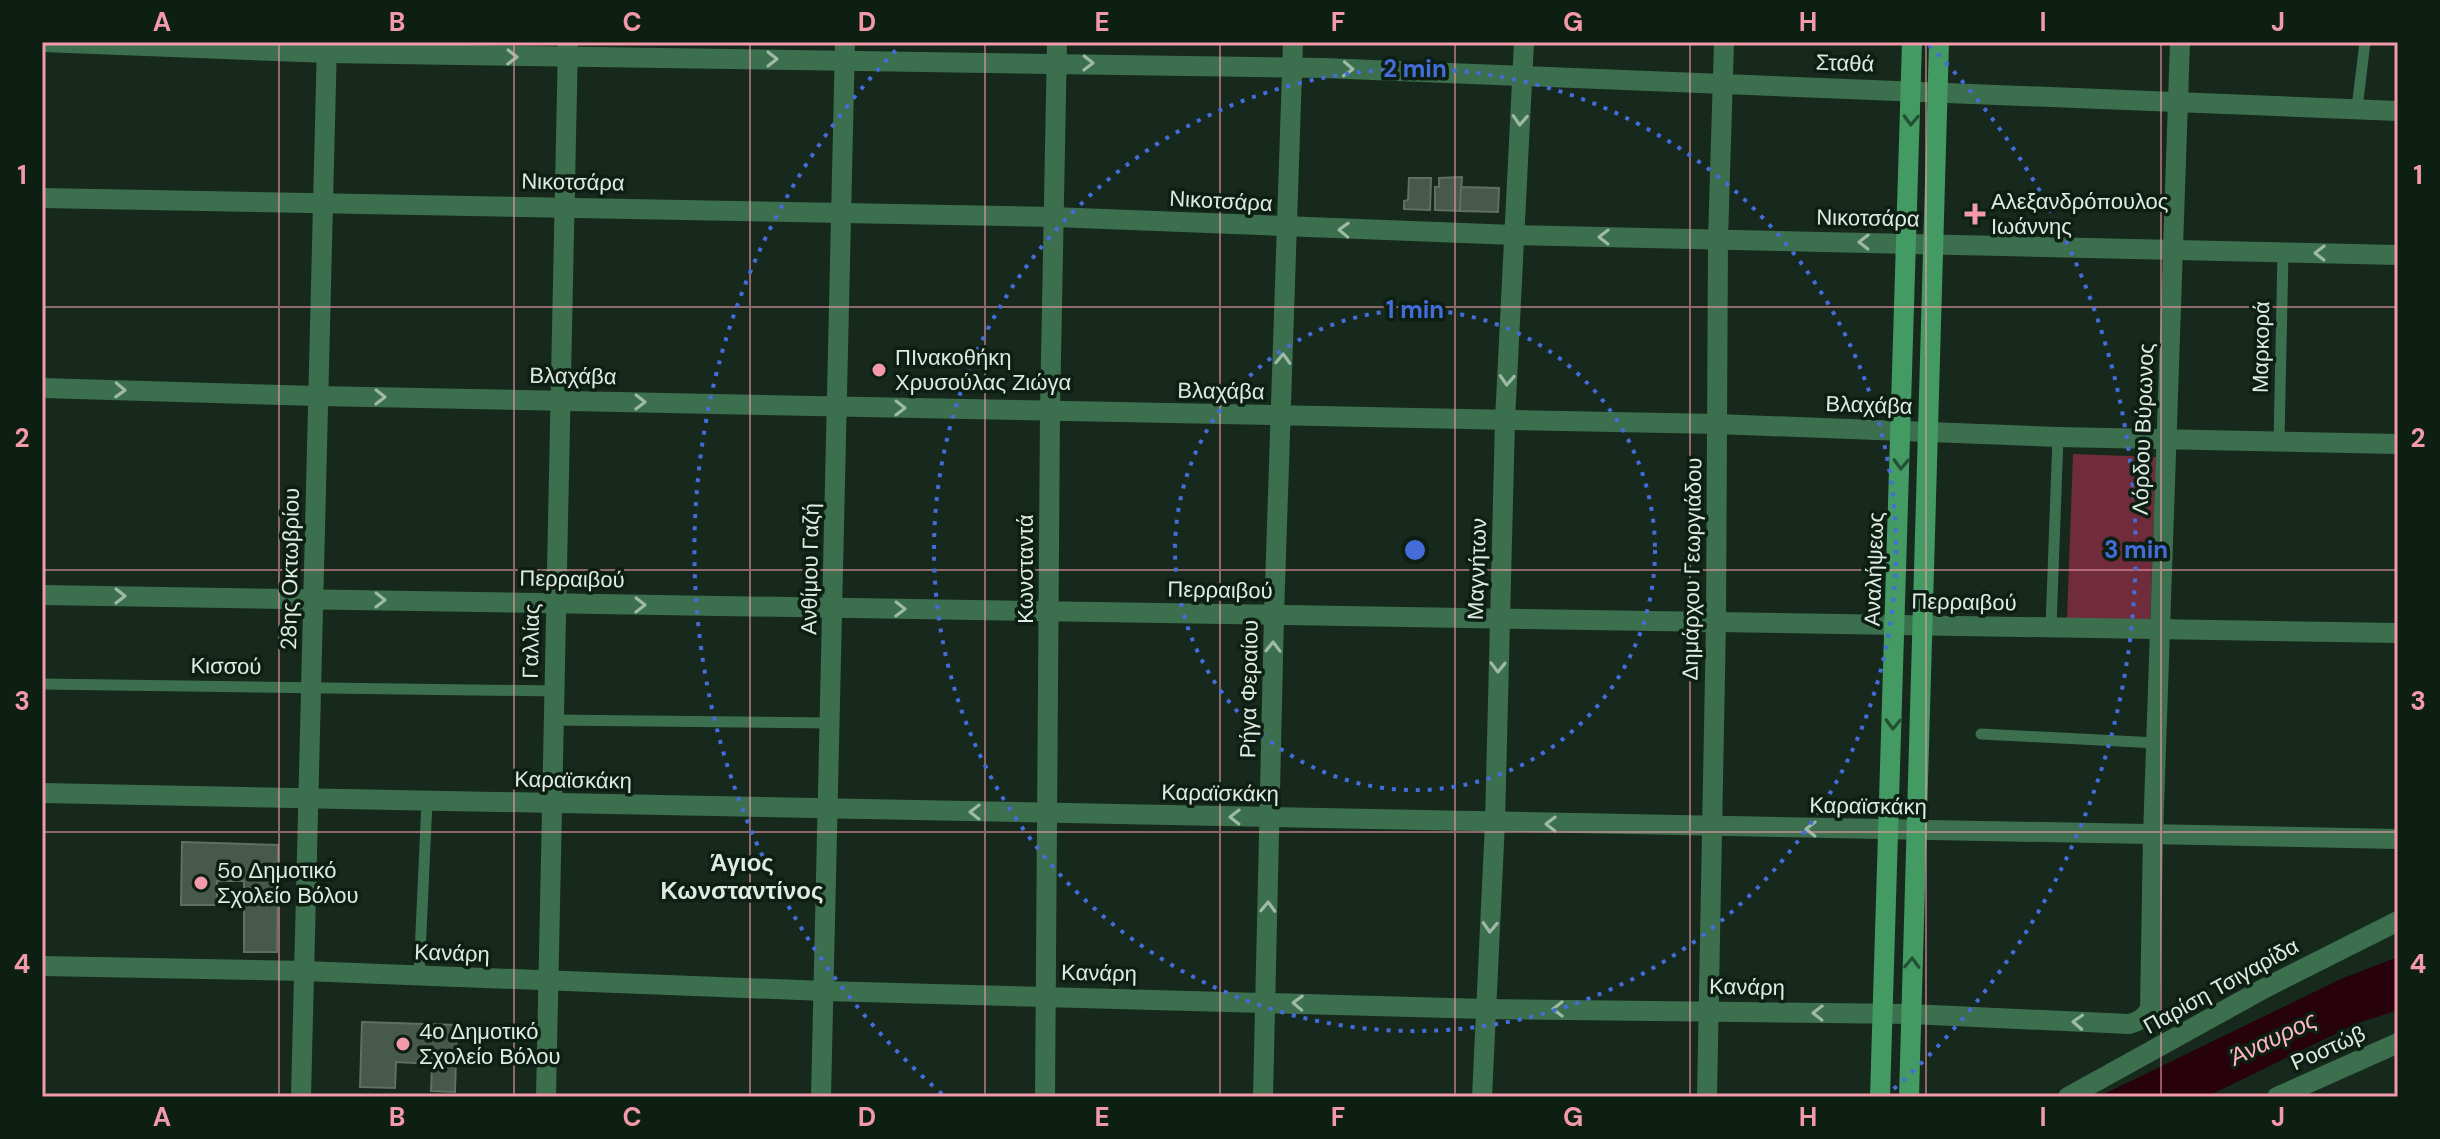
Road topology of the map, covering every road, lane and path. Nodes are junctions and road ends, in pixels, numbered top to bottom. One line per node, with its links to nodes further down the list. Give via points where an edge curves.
1 (42, 42): 9 (street, Σταθά)
2 (1293, 42): 13 (street, Ρήγα Φεραίου)
3 (1524, 42): 14 (street, Μαγνήτων)
4 (1724, 42): 15 (street, Δημάρχου Γεωργιάδου)
5 (1912, 42): 16 (main road, Αναλήψεως)
6 (1939, 42): 17 (main road)
7 (2180, 42): 18 (street, Λόρδου Βύρωνος)
8 (2365, 42): 19 (lane)
9 (327, 48): 10 (street, Σταθά, one-way to 10); 22 (street, 28ης Οκτωβρίου)
10 (568, 50): 11 (street, Σταθά, one-way to 11); 23 (street, Γαλλίας)
11 (845, 51): 12 (street, Σταθά); 24 (street, Ανθίμου Γαζή)
12 (1057, 52): 13 (street, Σταθά, one-way to 13); 25 (street, Κωνσταντά)
13 (1293, 67): 14 (street, Σταθά, one-way to 14); 26 (street, Ρήγα Φεραίου)
14 (1523, 77): 15 (street, Σταθά); 27 (street, Μαγνήτων, one-way to 27)
15 (1723, 84): 16 (street, Σταθά); 28 (street, Δημάρχου Γεωργιάδου)
16 (1911, 90): 17 (street, Σταθά); 29 (main road, Αναλήψεως, one-way to 29)
17 (1938, 91): 18 (street, Σταθά); 30 (main road)
18 (2177, 102): 19 (street, Σταθά); 31 (street, Λόρδου Βύρωνος)
19 (2357, 108): 20 (street, Σταθά)
20 (2398, 111)
21 (42, 198): 22 (street, Νικοτσάρα)
22 (324, 201): 23 (street, Νικοτσάρα); 35 (street, 28ης Οκτωβρίου)
23 (566, 206): 24 (street, Νικοτσάρα); 36 (street, Γαλλίας)
24 (841, 212): 25 (street, Νικοτσάρα); 37 (street, Ανθίμου Γαζή)
25 (1053, 217): 26 (street, Νικοτσάρα); 38 (street, Κωνσταντά)
26 (1286, 228): 27 (street, Νικοτσάρα, one-way to 26); 39 (street, Ρήγα Φεραίου, one-way to 26)
27 (1514, 235): 28 (street, Νικοτσάρα, one-way to 27); 40 (street, Μαγνήτων, one-way to 40)
28 (1718, 239): 29 (street, Νικοτσάρα, one-way to 28); 41 (street, Δημάρχου Γεωργιάδου)
29 (1907, 243): 30 (street, Νικοτσάρα); 42 (main road, Αναλήψεως)
30 (1934, 244): 31 (street, Νικοτσάρα); 43 (main road)
31 (2172, 250): 32 (street, Νικοτσάρα); 45 (street, Λόρδου Βύρωνος)
32 (2283, 253): 33 (street, Νικοτσάρα, one-way to 32); 46 (lane, Μαρκορά)
33 (2398, 255)
34 (42, 388): 35 (street, Βλαχάβα, one-way to 35)
35 (318, 396): 36 (street, Βλαχάβα, one-way to 36); 49 (street, 28ης Οκτωβρίου)
36 (561, 400): 37 (street, Βλαχάβα, one-way to 37); 50 (street, Γαλλίας)
37 (837, 407): 38 (street, Βλαχάβα, one-way to 38); 51 (street, Ανθίμου Γαζή)
38 (1050, 411): 39 (street, Βλαχάβα); 52 (street, Κωνσταντά)
39 (1281, 416): 40 (street, Βλαχάβα); 53 (street, Ρήγα Φεραίου)
40 (1505, 420): 41 (street, Βλαχάβα); 54 (street, Μαγνήτων)
41 (1717, 424): 42 (street, Βλαχάβα); 55 (street, Δημάρχου Γεωργιάδου)
42 (1902, 430): 43 (street, Βλαχάβα); 56 (main road, Αναλήψεως, one-way to 56)
43 (1929, 431): 44 (street, Βλαχάβα); 57 (main road)
44 (2058, 437): 45 (street, Βλαχάβα); 58 (lane)
45 (2167, 439): 46 (street, Βλαχάβα); 59 (street, Λόρδου Βύρωνος)
46 (2279, 441): 47 (street, Βλαχάβα)
47 (2398, 444)
48 (42, 595): 49 (street, Περραιβού, one-way to 49)
49 (313, 599): 50 (street, Περραιβού, one-way to 50); 62 (street, 28ης Οκτωβρίου)
50 (555, 603): 51 (street, Περραιβού, one-way to 51); 63 (street, Γαλλίας)
51 (833, 608): 52 (street, Περραιβού, one-way to 52); 65 (street, Ανθίμου Γαζή)
52 (1049, 611): 53 (street, Περραιβού); 73 (street, Κωνσταντά)
53 (1274, 615): 54 (street, Περραιβού); 74 (street, Ρήγα Φεραίου, one-way to 53)
54 (1500, 619): 55 (street, Περραιβού); 75 (street, Μαγνήτων, one-way to 75)
55 (1716, 622): 56 (street, Περραιβού); 76 (street, Δημάρχου Γεωργιάδου)
56 (1896, 625): 57 (street, Περραιβού); 77 (main road, Αναλήψεως, one-way to 77)
57 (1923, 626): 58 (street, Περραιβού); 78 (main road)
58 (2051, 627): 59 (street, Περραιβού)
59 (2161, 629): 60 (street, Περραιβού); 67 (street, Λόρδου Βύρωνος)
60 (2398, 633)
61 (42, 684): 62 (lane, Κισσού)
62 (311, 687): 63 (lane, Κισσού); 69 (street, 28ης Οκτωβρίου)
63 (554, 691): 64 (street, Γαλλίας)
64 (553, 720): 65 (lane); 71 (street, Γαλλίας)
65 (831, 723): 72 (street, Ανθίμου Γαζή)
66 (1981, 734): 67 (lane)
67 (2157, 743): 79 (street, Λόρδου Βύρωνος)
68 (42, 793): 69 (street, Καραϊσκάκη)
69 (308, 798): 70 (street, Καραϊσκάκη); 83 (street, 28ης Οκτωβρίου)
70 (427, 801): 71 (street, Καραϊσκάκη); 84 (lane)
71 (552, 803): 72 (street, Καραϊσκάκη); 85 (street, Γαλλίας)
72 (829, 809): 73 (street, Καραϊσκάκη, one-way to 72); 86 (street, Ανθίμου Γαζή)
73 (1048, 813): 74 (street, Καραϊσκάκη, one-way to 73); 87 (street, Κωνσταντά)
74 (1270, 818): 75 (street, Καραϊσκάκη); 88 (street, Ρήγα Φεραίου, one-way to 74)
75 (1495, 822): 76 (street, Καραϊσκάκη, one-way to 75); 89 (street, Μαγνήτων, one-way to 89)
76 (1712, 827): 77 (street, Καραϊσκάκη, one-way to 76); 91 (street, Δημάρχου Γεωργιάδου)
77 (1889, 830): 78 (street, Καραϊσκάκη); 92 (main road, Αναλήψεως)
78 (1917, 831): 79 (street, Καραϊσκάκη); 93 (main road, one-way to 78)
79 (2153, 836): 80 (street, Καραϊσκάκη); 90 (street, Λόρδου Βύρωνος)
80 (2398, 839)
81 (2398, 921): 104 (street, Παρίση Τσιγαρίδα)
82 (42, 966): 83 (street, Κανάρη)
83 (304, 971): 84 (street, Κανάρη); 95 (street, 28ης Οκτωβρίου)
84 (419, 976): 85 (street, Κανάρη)
85 (549, 980): 86 (street, Κανάρη); 96 (street, Γαλλίας)
86 (824, 991): 87 (street, Κανάρη); 97 (street, Ανθίμου Γαζή)
87 (1046, 996): 88 (street, Κανάρη); 98 (street, Κωνσταντά)
88 (1265, 1002): 89 (street, Κανάρη, one-way to 88); 99 (street, Ρήγα Φεραίου)
89 (1486, 1009): 91 (street, Κανάρη, one-way to 89); 100 (street, Μαγνήτων)
90 (2150, 1009): 93 (street, Κανάρη, one-way to 93, via 2129,1024)
91 (1708, 1010): 92 (street, Κανάρη, one-way to 91); 101 (street, Δημάρχου Γεωργιάδου)
92 (1882, 1014): 93 (street, Κανάρη); 102 (main road, Αναλήψεως)
93 (1911, 1014): 103 (main road)
94 (2398, 1043): 105 (street, Ροστώβ)
95 (301, 1097)
96 (546, 1097)
97 (821, 1097)
98 (1045, 1097)
99 (1263, 1097)
100 (1482, 1097)
101 (1707, 1097)
102 (1880, 1097)
103 (1909, 1097)
104 (2068, 1097)
105 (2277, 1097)

